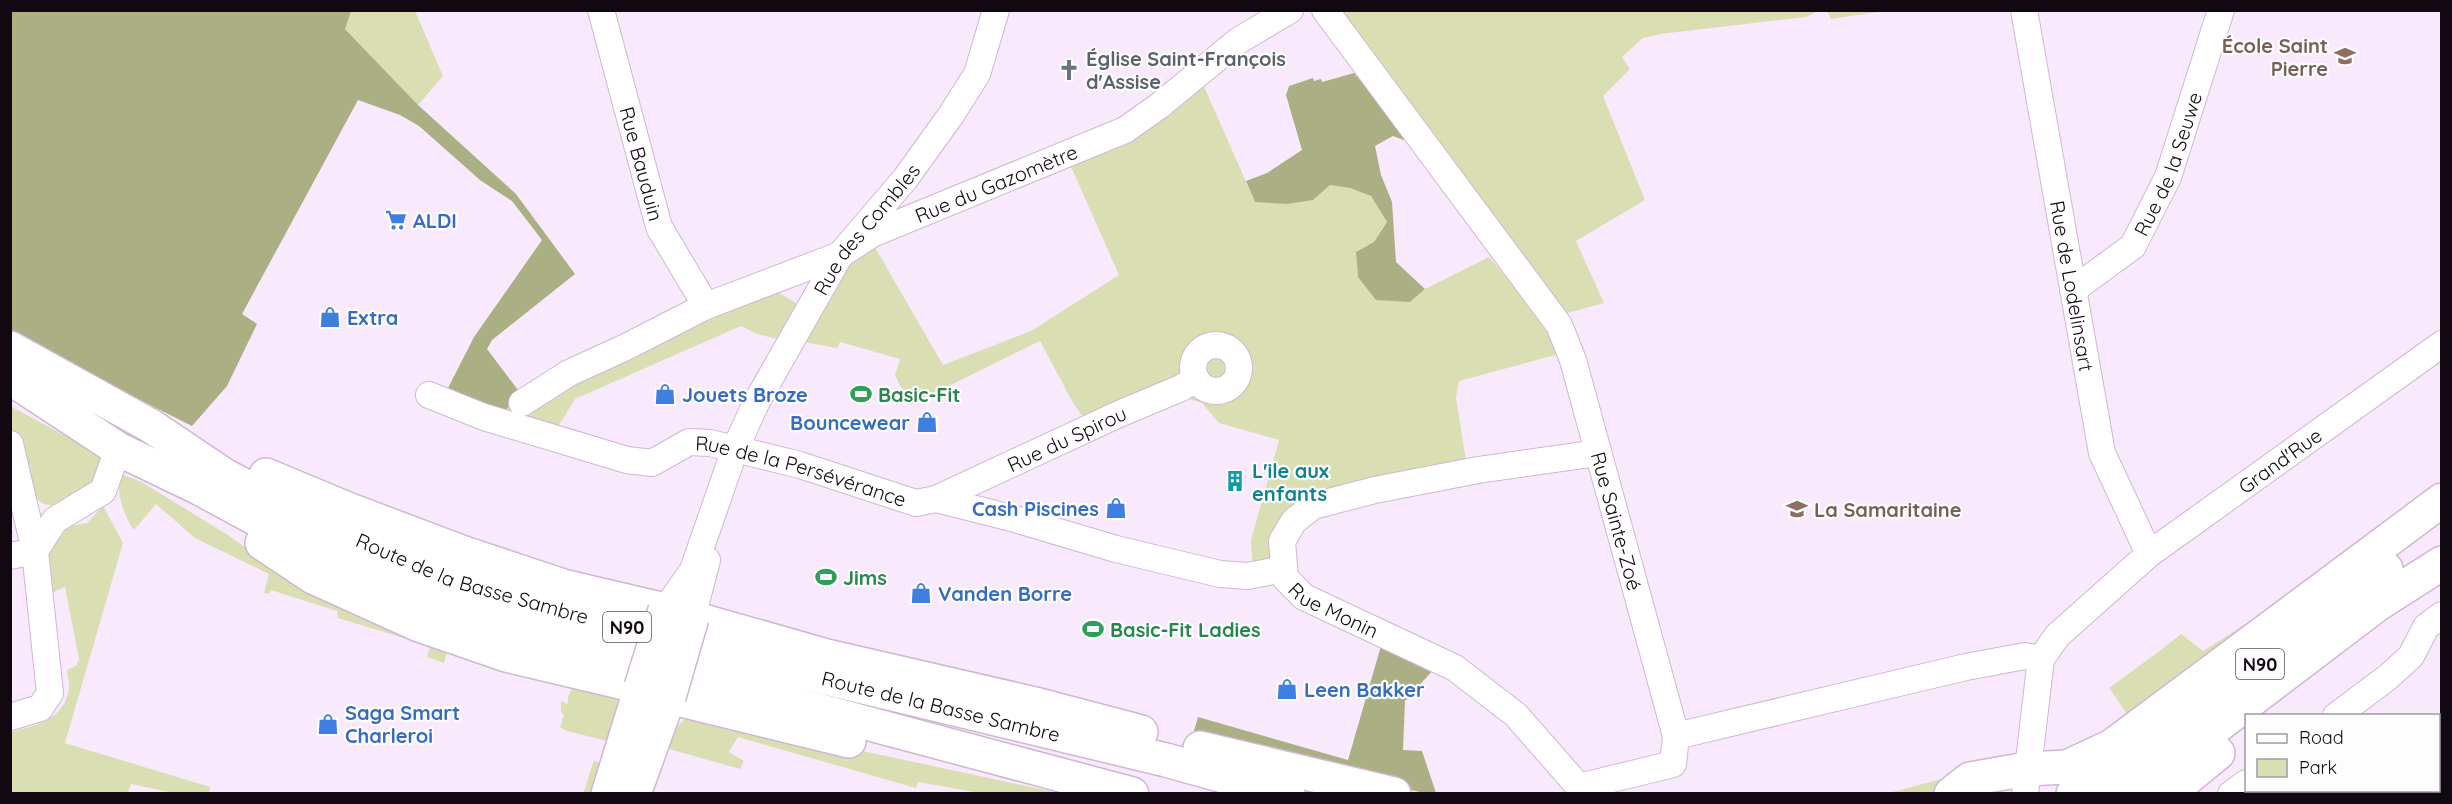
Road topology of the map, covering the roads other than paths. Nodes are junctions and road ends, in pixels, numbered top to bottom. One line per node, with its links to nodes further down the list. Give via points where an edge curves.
1 (601, 10): 9 (street, Rue Bauduin, via 659,227)
2 (996, 10): 7 (street, Rue des Combles, via 977,74 951,115 905,179)
3 (1290, 10): 7 (street, Rue du Gazomètre, via 1238,41 1125,130 873,234)
4 (1325, 10): 24 (street, Rue Sainte-Zoé, via 1559,325 1573,360)
5 (2024, 10): 8 (street, Rue de Lodelinsart)
6 (2221, 10): 8 (street, Rue de la Seuwe, via 2168,177 2133,246)
7 (840, 255): 9 (street, Rue du Gazomètre); 23 (street, Rue des Combles, via 757,401)
8 (2073, 290): 30 (street, Rue de Lodelinsart, via 2102,453)
9 (706, 306): 18 (street, Rue du Gazomètre, via 569,373)
10 (10, 332): 15 (main road)
11 (2442, 344): 30 (street, Grand'Rue)
12 (10, 348): 15 (main road, Route de la Basse Sambre / N90)
13 (10, 378): 20 (main road, Route de la Basse Sambre / N90)
14 (1196, 379): 26 (street, Rue du Spirou)
15 (90, 393): 19 (main road, Route de la Basse Sambre / N90)
16 (429, 395): 23 (street, Rue de la Persévérance, via 484,417 627,460 652,463 697,441)
17 (10, 397): 20 (main road)
18 (522, 403)
19 (151, 426): 34 (main road, via 350,510 464,553 563,586); 44 (main road, Route de la Basse Sambre / N90, via 224,475 287,508 452,579 702,648 1166,760)
20 (91, 431): 22 (main road, Route de la Basse Sambre / N90)
21 (10, 444): 29 (street)
22 (118, 449): 25 (main road, Route de la Basse Sambre / N90); 29 (street, via 103,491 55,520)
23 (735, 449): 26 (street, Rue de la Persévérance, via 800,465 916,503); 34 (street, Rue des Combles)
24 (1598, 453): 32 (street, Rue Monin, via 1466,473 1313,506 1294,521 1282,541); 42 (street, Rue Sainte-Zoé)
25 (199, 488): 37 (main road, via 211,509 334,587 419,625 506,655); 51 (main road, Route de la Basse Sambre / N90, via 312,549 425,597 545,637)
26 (936, 499): 32 (street, Rue de la Persévérance, via 1220,574 1248,576)
27 (2442, 500): 43 (main road, via 2112,746)
28 (2442, 526): 53 (main road, N90, via 2146,751)
29 (23, 553): 40 (street, via 50,693 40,708)
30 (2149, 554): 36 (street, Grand'Rue, via 2057,636)
31 (2442, 563): 54 (main road, N90, via 2378,604 2162,768)
32 (1284, 569): 46 (street, Rue Monin, via 1285,578 1304,597 1455,668 1516,715)
33 (2442, 585): 38 (main road)
34 (678, 614): 37 (main road, bridge); 44 (main road, via 827,656 1035,704 1192,746)
35 (2442, 615): 39 (street, via 2426,627 2411,656)
36 (2041, 659): 42 (street, via 2025,656 1966,667); 43 (street)
37 (655, 692): 48 (main road); 49 (main road); 50 (main road)
38 (2271, 714)
39 (2339, 714)
40 (10, 717)
41 (2245, 734): 55 (main road)
42 (1676, 735): 46 (street, Rue Monin, via 1673,764)
43 (2026, 781): 52 (main road, via 1970,780)
44 (1291, 782): 47 (main road)
45 (2245, 784): 56 (street)
46 (1581, 790)
47 (1388, 793)
48 (608, 794)
49 (634, 794)
50 (1063, 794)
51 (1132, 794)
52 (1951, 794)
53 (2073, 794)
54 (2117, 794)
55 (2168, 794)
56 (2231, 794)

